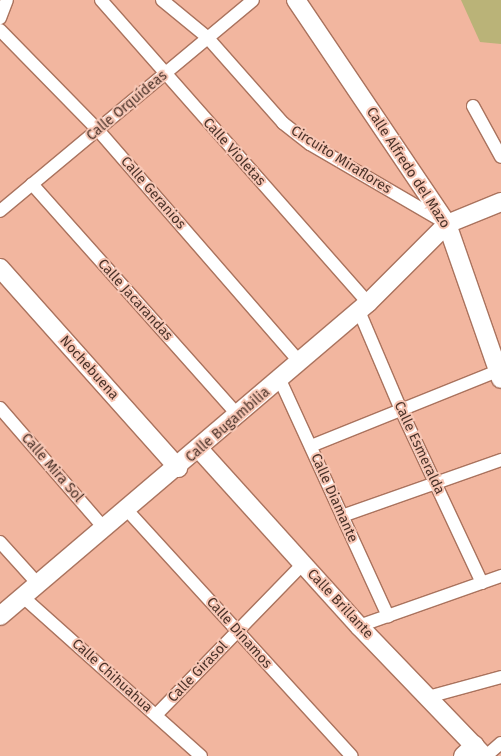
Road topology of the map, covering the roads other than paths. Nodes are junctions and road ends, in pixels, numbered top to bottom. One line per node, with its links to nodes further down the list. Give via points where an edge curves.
1 (7, 0): 6 (street)
2 (101, 0): 9 (street, Calle Violetas)
3 (162, 0): 8 (street, Circuito Miraflores)
4 (253, 0): 8 (street, Calle Orquídeas)
5 (296, 0): 16 (street, Calle Alfredo del Mazo)
6 (0, 18)
7 (0, 30): 11 (street, Calle Geranios)
8 (207, 37): 9 (street, Calle Orquídeas); 16 (street, Circuito Miraflores, via 283,123 303,139)
9 (165, 74): 11 (street, Calle Orquídeas); 18 (street, Calle Violetas)
10 (473, 106): 12 (street)
11 (98, 130): 13 (street, Calle Orquídeas); 19 (street, Calle Geranios)
12 (501, 157)
13 (32, 184): 15 (street, Calle Orquídeas); 24 (street, Calle Jacarandas)
14 (501, 202): 16 (street)
15 (0, 211)
16 (447, 224): 18 (street, Calle Bugambilia); 20 (street, Calle Alfredo del Mazo)
17 (0, 268): 28 (street, Nochebuena)
18 (364, 307): 19 (street, Calle Bugambilia); 23 (street, Calle Esmeralda)
19 (300, 362): 21 (street, Calle Bugambilia)
20 (499, 375): 23 (street)
21 (280, 380): 24 (street, Calle Bugambilia); 25 (street, Calle Diamante)
22 (0, 408): 32 (street, Calle Mira Sol)
23 (401, 410): 25 (street); 29 (street, Calle Esmeralda)
24 (238, 415): 26 (street, Calle Bugambilia)
25 (311, 446): 31 (street, Calle Diamante)
26 (199, 449): 28 (street, Calle Bugambilia); 34 (street, Calle Brillante)
27 (501, 460): 29 (street)
28 (178, 468): 30 (street, Calle Bugambilia)
29 (435, 482): 31 (street); 37 (street, Calle Esmeralda)
30 (127, 510): 32 (street, Calle Bugambilia); 42 (street, Calle Dínamos)
31 (342, 516): 40 (street, Calle Diamante)
32 (104, 528): 36 (street, Calle Bugambilia)
33 (0, 542): 36 (street)
34 (303, 564): 41 (street, Calle Brillante); 42 (street, Calle Girasol)
35 (501, 576): 37 (street)
36 (38, 583): 38 (street, Calle Bugambilia)
37 (482, 583): 40 (street)
38 (22, 596): 39 (street, Calle Bugambilia); 45 (street, Calle Chihuahua)
39 (0, 616)
40 (388, 616): 41 (street)
41 (360, 626): 44 (street, Calle Brillante)
42 (237, 630): 45 (street, Calle Girasol); 49 (street, Calle Dínamos)
43 (501, 677): 44 (street)
44 (428, 697): 47 (street, Calle Brillante)
45 (156, 715): 48 (street, Calle Chihuahua)
46 (501, 743): 47 (street)
47 (477, 753)
48 (201, 756)
49 (352, 756)

